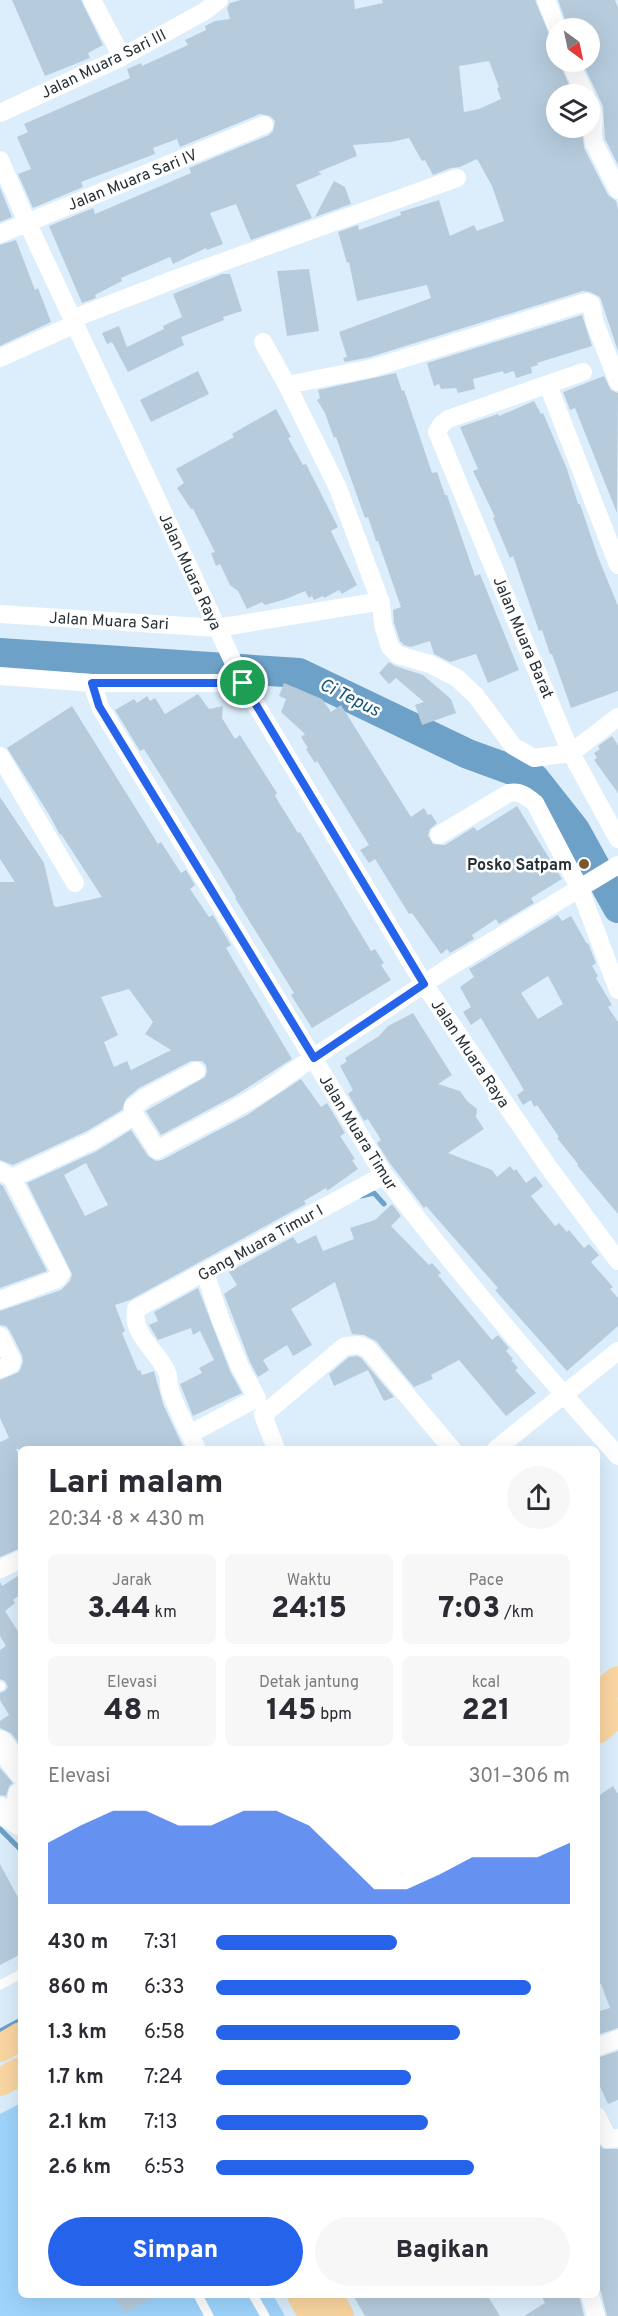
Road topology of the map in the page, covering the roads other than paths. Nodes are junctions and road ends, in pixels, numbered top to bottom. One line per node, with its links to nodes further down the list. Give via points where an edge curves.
1 (92, 0): 5 (street)
2 (546, 0): 4 (street)
3 (208, 4): 5 (street, Jalan Muara Sari III)
4 (553, 18)
5 (122, 57): 6 (street, Jalan Muara Sari III)
6 (0, 113)
7 (264, 125): 12 (street, Jalan Muara Sari IV)
8 (593, 138): 11 (street)
9 (0, 160): 12 (street, Jalan Muara Raya)
10 (457, 178): 14 (street, via 178,278)
11 (618, 190)
12 (27, 222): 13 (street, Jalan Muara Sari IV); 14 (street, Jalan Muara Raya)
13 (0, 234)
14 (74, 322): 16 (street); 24 (street, Jalan Muara Raya)
15 (263, 342): 19 (street)
16 (0, 358)
17 (583, 372): 20 (street)
18 (618, 382): 19 (street, via 591,304 586,302 373,368)
19 (288, 385): 22 (street, via 338,488)
20 (548, 385): 21 (street); 29 (street, Jalan Muara Barat, via 448,419 437,432)
21 (618, 565)
22 (375, 603): 24 (street, Jalan Muara Sari); 29 (street, via 390,647 398,655 430,664 457,678 476,696 513,746 534,758)
23 (0, 614): 24 (street, Jalan Muara Sari)
24 (217, 628): 26 (street, Jalan Muara Raya)
25 (0, 676): 27 (street)
26 (240, 678): 27 (street); 36 (street, Jalan Muara Raya)
27 (92, 683): 38 (street, Jalan Muara Timur, via 99,706)
28 (618, 717): 29 (street)
29 (571, 753): 32 (street, Jalan Muara Barat)
30 (0, 756): 34 (street)
31 (439, 835): 35 (street, via 509,793 525,795 535,803)
32 (618, 838)
33 (617, 865): 35 (street)
34 (75, 883)
35 (585, 886): 36 (street); 37 (street)
36 (424, 984): 38 (street); 43 (street, Jalan Muara Raya, via 547,1165)
37 (618, 990)
38 (314, 1058): 40 (street, via 266,1092 157,1150); 42 (street, Jalan Muara Timur)
39 (196, 1071): 40 (street, via 146,1097 133,1107)
40 (135, 1115): 41 (street, via 92,1141)
41 (6, 1174): 45 (street, via 60,1277)
42 (384, 1175): 44 (street, Gang Muara Timur I); 49 (street, Jalan Muara Timur)
43 (618, 1261)
44 (205, 1272): 50 (street, via 220,1318 256,1398); 50 (street, Gang Muara Timur I, via 136,1309 135,1318 149,1348 168,1373 170,1390)
45 (0, 1300)
46 (0, 1336): 48 (street, via 12,1360)
47 (618, 1351): 49 (street)
48 (0, 1369)
49 (564, 1395): 53 (street); 54 (street, Jalan Muara Timur)
50 (193, 1442)
51 (275, 1446): 52 (street, via 264,1415 345,1346 359,1345 368,1349)
52 (449, 1446)
53 (500, 1446)
54 (618, 1456)
55 (18, 1560): 56 (street)
56 (0, 1569)
57 (618, 1680): 58 (main road)
58 (600, 1695)
59 (618, 1713): 60 (main road)
60 (600, 1728)
61 (0, 1743): 62 (main road)
62 (18, 1767)
63 (18, 1976): 64 (lane)
64 (0, 1985)
65 (18, 2038): 68 (main road)
66 (618, 2038): 67 (street)
67 (600, 2046)
68 (0, 2048)
69 (18, 2073): 70 (main road)
70 (0, 2082)
71 (600, 2122): 72 (street, via 608,2139)
72 (618, 2138)
73 (200, 2298): 78 (lane)
74 (255, 2298): 79 (lane)
75 (303, 2298): 80 (main road)
76 (331, 2298): 81 (main road)
77 (591, 2298): 82 (street)
78 (209, 2316)
79 (264, 2316)
80 (313, 2316)
81 (340, 2316)
82 (596, 2316)

